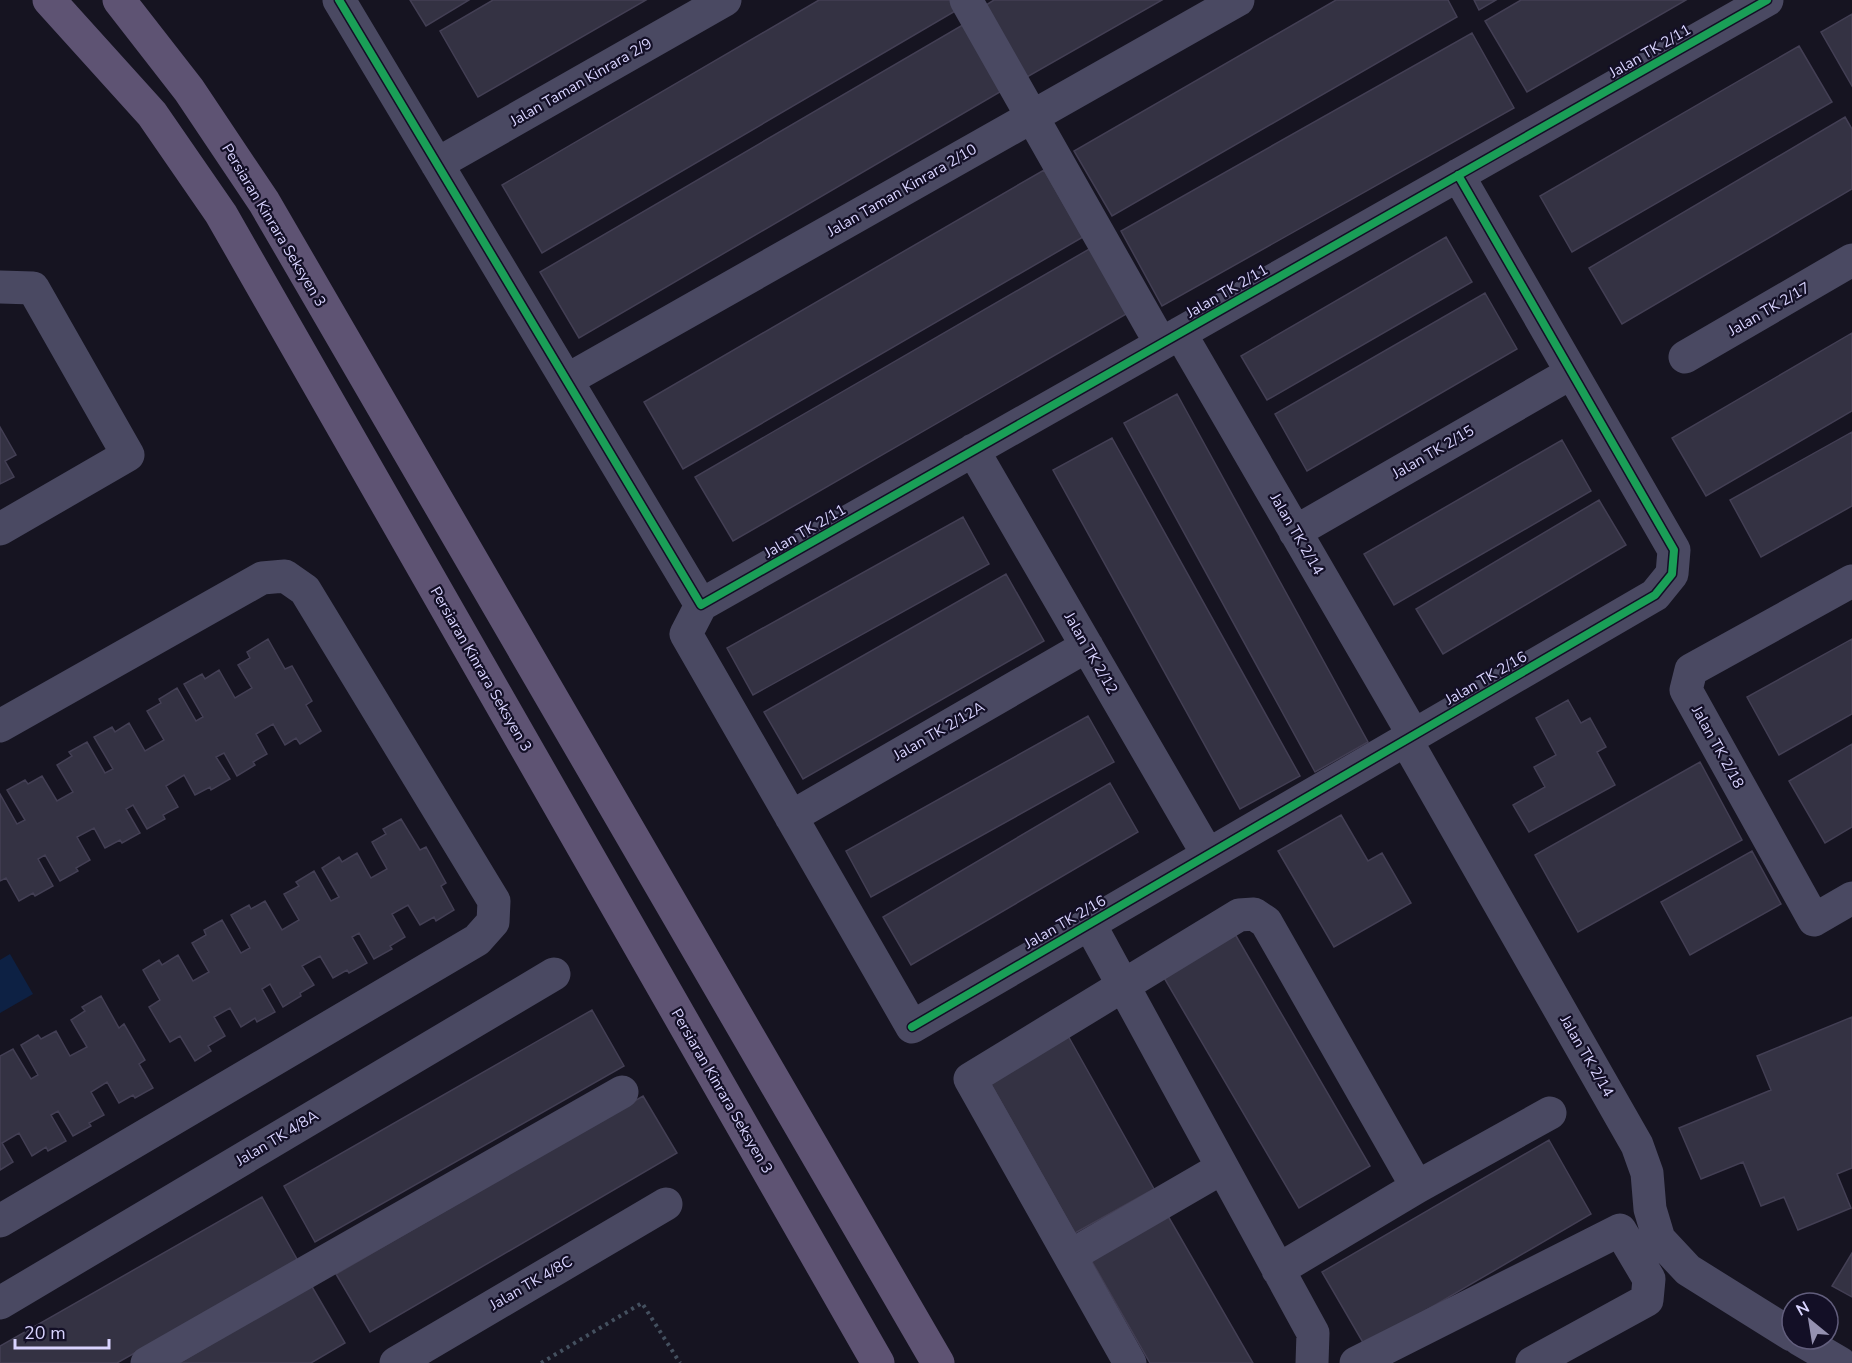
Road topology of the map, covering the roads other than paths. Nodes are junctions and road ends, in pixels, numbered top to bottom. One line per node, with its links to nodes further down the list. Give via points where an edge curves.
1 (49, 0): 44 (main road, Persiaran Kinrara Seksyen 3, via 152,114 221,214)
2 (119, 0): 45 (main road, Persiaran Kinrara Seksyen 3, via 189,90 264,201)
3 (339, 0): 9 (street)
4 (725, 0): 9 (street, Jalan Taman Kinrara 2/9)
5 (966, 0): 8 (street, Jalan TK 2/14)
6 (1238, 0): 8 (street, Jalan Taman Kinrara 2/10)
7 (1767, 0): 10 (street, Jalan TK 2/11)
8 (1032, 117): 13 (street, Jalan TK 2/14); 16 (street, Jalan Taman Kinrara 2/10)
9 (437, 164): 16 (street)
10 (1458, 175): 13 (street, Jalan TK 2/11); 15 (street, Jalan TK 2/16)
11 (1852, 260): 14 (street, Jalan TK 2/17)
12 (0, 287): 18 (street, via 33,288 128,455)
13 (1170, 339): 17 (street, Jalan TK 2/11); 19 (street, Jalan TK 2/14)
14 (1685, 357)
15 (1571, 373): 19 (street, Jalan TK 2/15); 24 (street, Jalan TK 2/16, via 1674,550 1672,573 1655,596)
16 (567, 380): 21 (street)
17 (973, 450): 21 (street, Jalan TK 2/11); 22 (street, Jalan TK 2/12)
18 (0, 529)
19 (1296, 532): 24 (street, Jalan TK 2/14)
20 (1852, 581): 27 (street, Jalan TK 2/18, via 1691,670 1686,690 1814,920)
21 (701, 605): 25 (street, via 686,634)
22 (1087, 646): 25 (street, Jalan TK 2/12A); 26 (street, Jalan TK 2/12)
23 (0, 726): 36 (street, via 262,578 285,576 305,590 494,901 493,922 477,940)
24 (1410, 738): 26 (street, Jalan TK 2/16); 40 (street, Jalan TK 2/14, via 1637,1144 1647,1173 1650,1209 1659,1239 1688,1270)
25 (791, 817): 28 (street, Jalan TK 2/16, via 912,1027)
26 (1208, 855): 28 (street, Jalan TK 2/16)
27 (1852, 898)
28 (1089, 923): 30 (street)
29 (554, 974): 39 (street, Jalan TK 4/8A)
30 (1124, 985): 33 (street); 34 (street, via 1239,915 1254,914 1266,922); 37 (street, via 970,1079)
31 (622, 1092): 42 (street)
32 (1550, 1113): 34 (street)
33 (1222, 1168): 37 (street); 38 (street)
34 (1417, 1187): 38 (street)
35 (666, 1204): 43 (street, Jalan TK 4/8C)
36 (0, 1221)
37 (1070, 1256): 46 (street)
38 (1278, 1269): 47 (street, via 1313,1334)
39 (0, 1303)
40 (1780, 1328)
41 (1820, 1351): 50 (street)
42 (147, 1363)
43 (396, 1363)
44 (878, 1363)
45 (938, 1363)
46 (1130, 1363)
47 (1312, 1363)
48 (1356, 1363): 49 (street, via 1620,1230 1649,1279 1647,1300)
49 (1532, 1363)
50 (1840, 1363)

